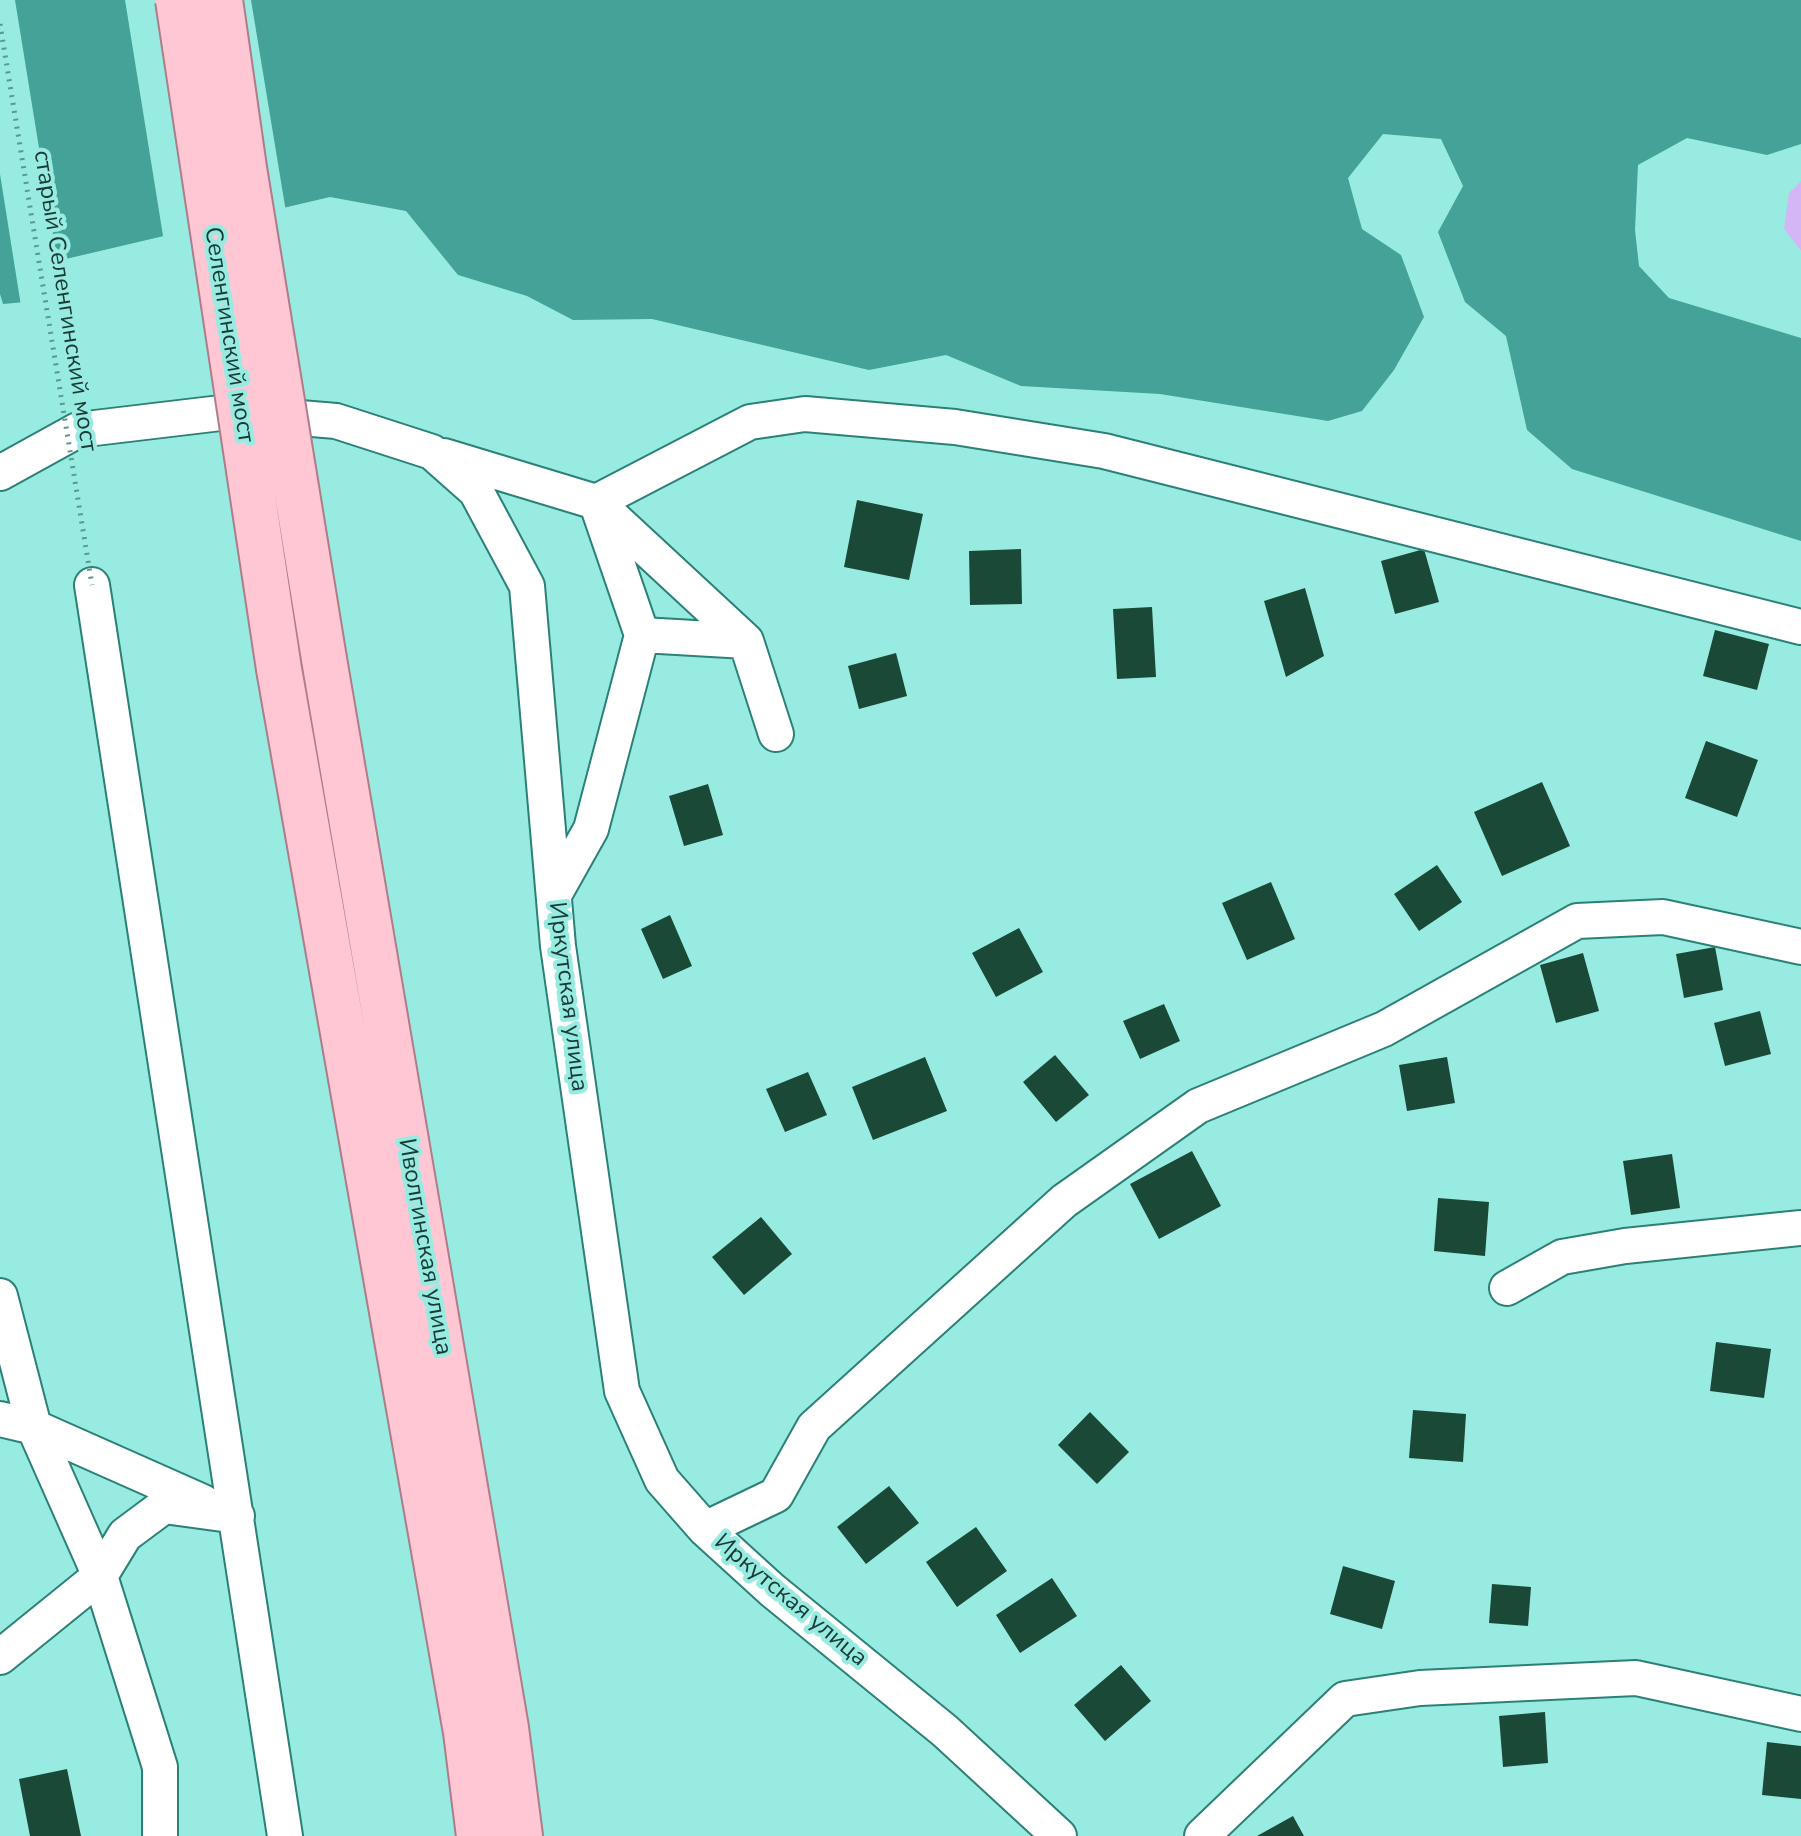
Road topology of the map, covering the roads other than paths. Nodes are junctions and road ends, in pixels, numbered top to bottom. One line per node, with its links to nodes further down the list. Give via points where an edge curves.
1 (178, 0): 11 (main road, Селенгинский мост, bridge)
2 (220, 0): 10 (main road, Селенгинский мост, bridge)
3 (432, 452): 4 (street, Иркутская улица, via 336,421 229,412 78,430); 5 (street); 13 (street, Иркутская улица, via 476,491 527,586)
4 (0, 473)
5 (596, 502): 7 (street, via 750,422 805,414 955,427 1104,451); 8 (street); 9 (street)
6 (92, 585): 21 (street)
7 (1801, 627)
8 (642, 635): 9 (street); 13 (street, via 591,829)
9 (746, 641): 12 (street)
10 (324, 659): 29 (main road, Иволгинская улица)
11 (279, 669): 28 (main road, Иволгинская улица, via 464,1716)
12 (776, 734)
13 (554, 895): 22 (street, Иркутская улица, via 622,1391 662,1480)
14 (1801, 947): 22 (street, via 1663,917 1577,921 1384,1029 1198,1106 1064,1201 814,1427 776,1495)
15 (1801, 1228): 16 (street, via 1562,1257)
16 (1507, 1288)
17 (0, 1296): 20 (street)
18 (0, 1383): 20 (street)
19 (0, 1419): 20 (street)
20 (34, 1427): 21 (street); 23 (street)
21 (237, 1516): 23 (street, via 164,1506 125,1535); 27 (street)
22 (705, 1529): 30 (street, Иркутская улица, via 945,1731)
23 (100, 1576): 24 (street); 26 (street, via 160,1767)
24 (0, 1657)
25 (1801, 1714): 31 (street, via 1636,1678 1420,1688 1345,1699)
26 (160, 1836)
27 (285, 1836)
28 (479, 1836)
29 (520, 1836)
30 (1059, 1836)
31 (1202, 1836)

